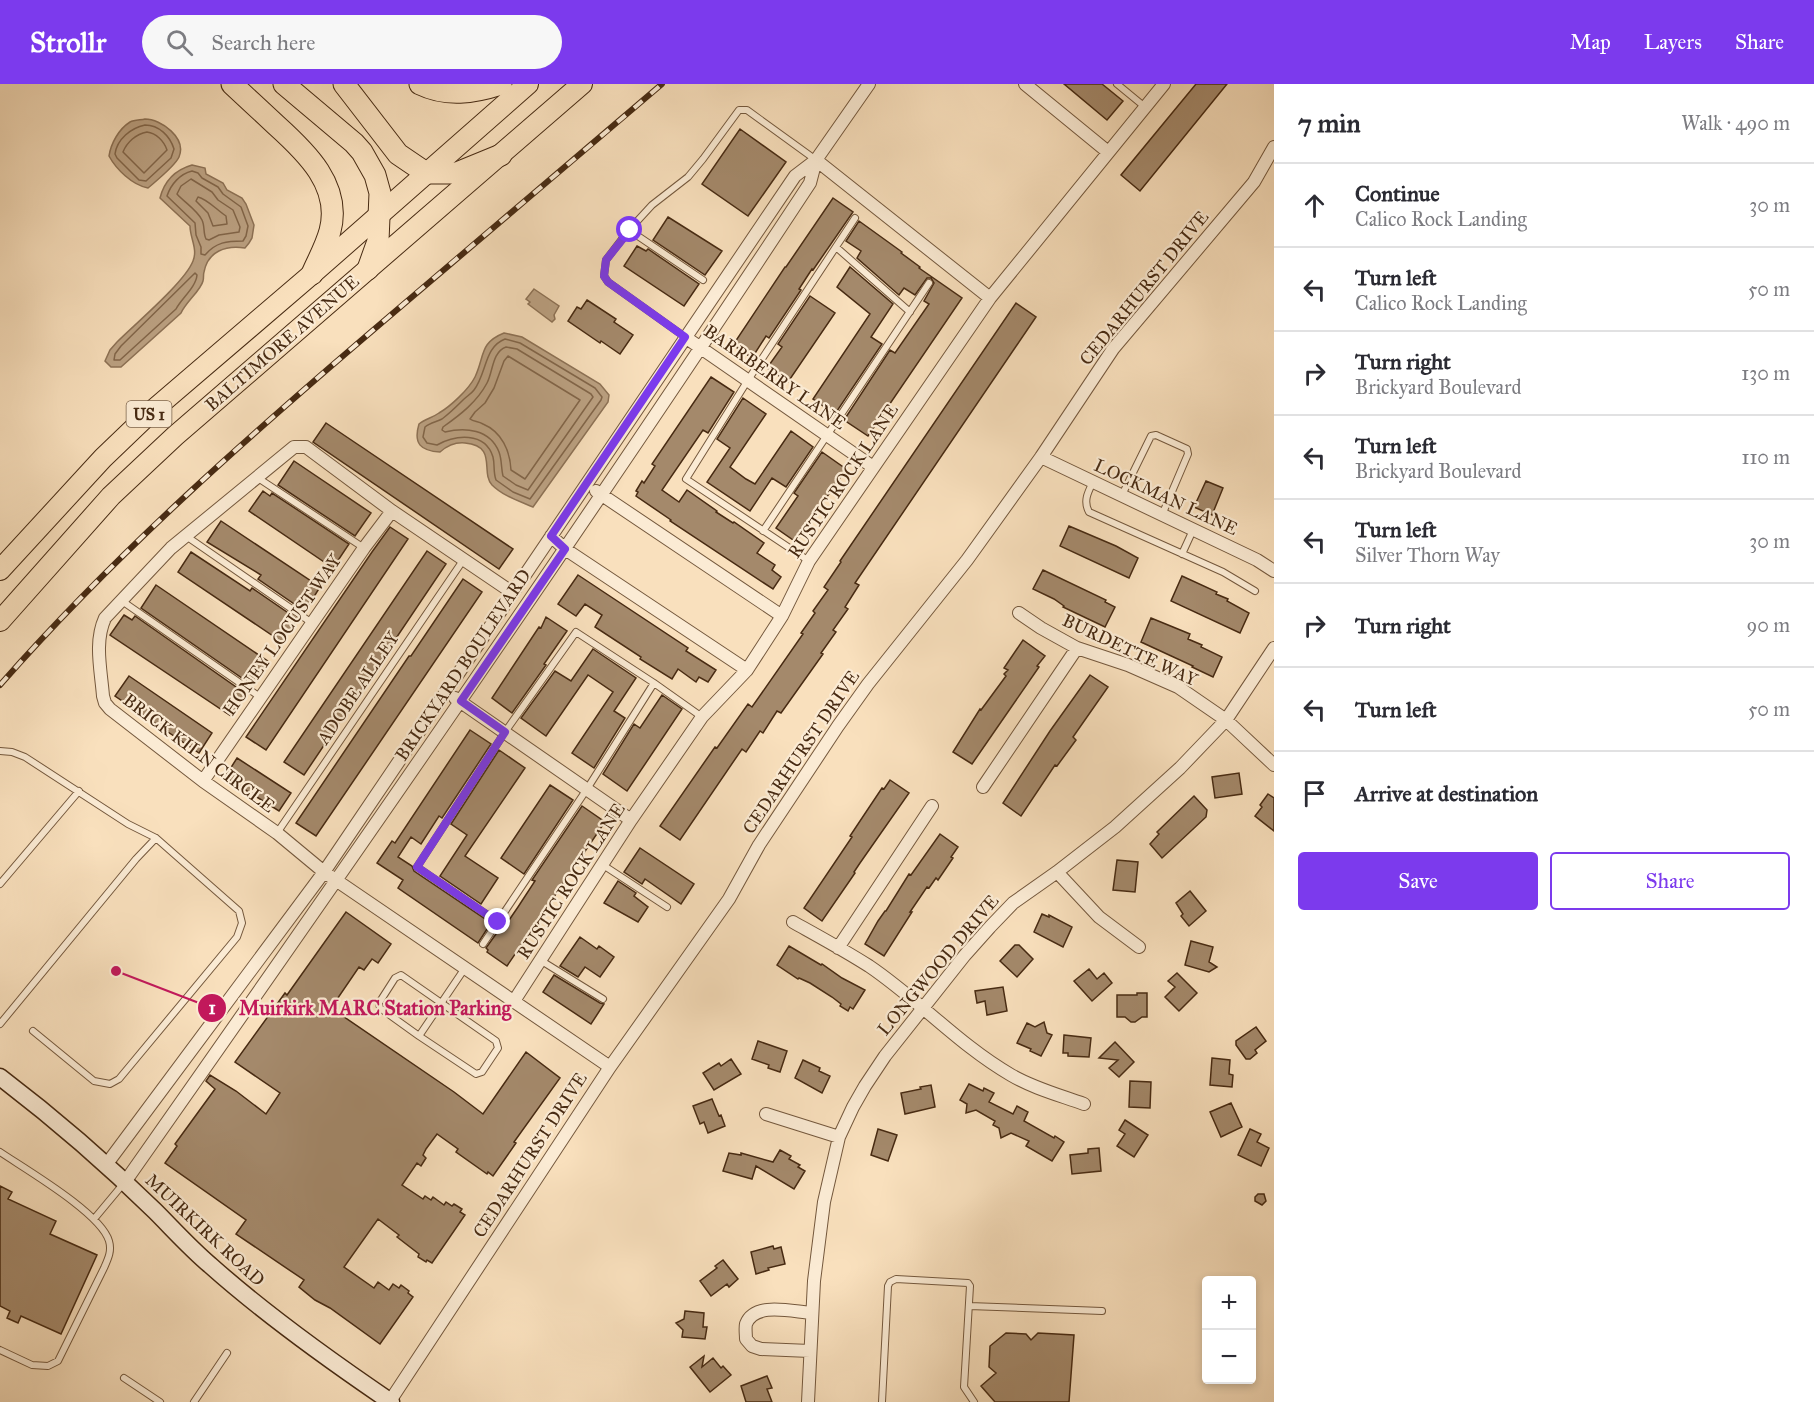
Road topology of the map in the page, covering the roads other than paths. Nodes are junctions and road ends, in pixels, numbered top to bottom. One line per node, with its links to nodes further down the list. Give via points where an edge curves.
1 (232, 84): 23 (highway, via 303,150 327,187 332,210 330,230)
2 (284, 84): 18 (highway, via 362,152 380,193)
3 (344, 84): 17 (highway, via 398,154)
4 (420, 84): 5 (highway, via 456,93)
5 (501, 84)
6 (528, 84): 17 (main road, BALTIMORE AVENUE / US 1)
7 (582, 84): 15 (main road, BALTIMORE AVENUE / US 1)
8 (869, 84): 16 (street, BRICKYARD BOULEVARD)
9 (1025, 84): 14 (street)
10 (1117, 84): 12 (lane)
11 (1164, 84): 12 (street, RUSTIC ROCK LANE)
12 (1145, 107): 14 (street, RUSTIC ROCK LANE)
13 (1274, 147): 32 (street, CEDARHURST DRIVE, via 1254,182 1113,349)
14 (1108, 152): 26 (street, RUSTIC ROCK LANE)
15 (501, 155): 17 (highway, via 457,173); 22 (main road, BALTIMORE AVENUE / US 1)
16 (816, 160): 20 (lane, via 747,110 739,110 688,177 652,205); 26 (street); 28 (street, BRICKYARD BOULEVARD, via 795,176); 29 (street, BRICKYARD BOULEVARD, via 810,183)
17 (426, 173): 18 (main road, BALTIMORE AVENUE / US 1)
18 (379, 214): 22 (highway, via 378,241); 23 (main road, BALTIMORE AVENUE / US 1)
19 (855, 218): 21 (lane)
20 (630, 230): 24 (lane); 28 (lane, via 606,260 604,276)
21 (836, 247): 27 (lane); 30 (lane)
22 (368, 269): 57 (main road, BALTIMORE AVENUE / US 1, via 111,496)
23 (312, 274): 50 (main road, BALTIMORE AVENUE / US 1, via 152,411)
24 (703, 280)
25 (929, 284): 27 (lane)
26 (990, 298): 33 (street, RUSTIC ROCK LANE)
27 (910, 312): 31 (lane)
28 (685, 337): 29 (street, BARRBERRY LANE); 36 (street, BRICKYARD BOULEVARD)
29 (701, 348): 30 (street, BARRBERRY LANE); 37 (street, BRICKYARD BOULEVARD)
30 (748, 380): 31 (street, BARRBERRY LANE); 42 (lane, via 686,480)
31 (828, 435): 33 (street, BARRBERRY LANE); 42 (lane)
32 (1041, 457): 35 (street, LOCKMAN LANE); 99 (street, CEDARHURST DRIVE, via 950,583 838,726 707,932)
33 (873, 466): 49 (street, RUSTIC ROCK LANE)
34 (257, 477): 39 (street, BRICK KILN CIRCLE, via 294,447 306,447); 43 (street, BRICK KILN CIRCLE); 45 (lane)
35 (1093, 482): 38 (street, LOCKMAN LANE); 47 (lane, via 1086,501 1089,512)
36 (586, 484): 37 (street); 44 (street, BRICKYARD BOULEVARD)
37 (602, 495): 46 (street, BRICKYARD BOULEVARD); 56 (street)
38 (1122, 496): 40 (street, LOCKMAN LANE); 40 (lane, via 1152,436 1176,444 1188,454)
39 (392, 511): 45 (street, HONEY LOCUST WAY); 48 (street, BRICK KILN CIRCLE)
40 (1162, 515): 41 (street, LOCKMAN LANE)
41 (1193, 530): 47 (lane); 51 (street, LOCKMAN LANE)
42 (763, 531): 49 (lane)
43 (185, 536): 54 (street, BRICK KILN CIRCLE); 58 (lane)
44 (551, 536): 46 (street); 53 (street, BRICKYARD BOULEVARD)
45 (364, 548): 58 (street, HONEY LOCUST WAY)
46 (565, 549): 61 (street); 65 (street, BRICKYARD BOULEVARD)
47 (1182, 554): 52 (lane)
48 (464, 559): 53 (street, BRICK KILN CIRCLE); 77 (lane, ADOBE ALLEY)
49 (809, 561): 56 (street, RUSTIC ROCK LANE)
50 (0, 570)
51 (1274, 571)
52 (1255, 591)
53 (513, 593): 63 (street, BRICKYARD BOULEVARD)
54 (122, 600): 64 (lane); 71 (street, BRICK KILN CIRCLE, via 100,629 105,703)
55 (1019, 613): 59 (street, BURDETTE WAY)
56 (782, 615): 61 (street, RUSTIC ROCK LANE)
57 (0, 621)
58 (312, 623): 64 (street, HONEY LOCUST WAY)
59 (1077, 648): 67 (street, BURDETTE WAY, via 1178,687); 72 (street)
60 (1274, 648): 67 (street, LONGWOOD DRIVE)
61 (747, 670): 66 (street, RUSTIC ROCK LANE)
62 (654, 683): 66 (lane); 68 (lane, via 576,632); 73 (lane)
63 (445, 693): 65 (street); 80 (street, BRICKYARD BOULEVARD)
64 (260, 697): 71 (street, HONEY LOCUST WAY)
65 (461, 701): 68 (street); 82 (street, BRICKYARD BOULEVARD)
66 (702, 717): 76 (street, RUSTIC ROCK LANE)
67 (1226, 720): 70 (street, BURDETTE WAY); 81 (street, LONGWOOD DRIVE, via 1151,796)
68 (505, 732): 73 (street); 85 (lane, via 417,867)
69 (0, 752): 74 (lane, via 25,757)
70 (1274, 765)
71 (203, 781): 77 (street, BRICK KILN CIRCLE)
72 (983, 787)
73 (587, 789): 76 (street); 85 (lane)
74 (79, 790): 78 (lane); 83 (lane)
75 (932, 806): 89 (street)
76 (632, 820): 79 (street, RUSTIC ROCK LANE)
77 (277, 833): 80 (street, BRICK KILN CIRCLE)
78 (156, 838): 96 (lane); 97 (lane, via 239,911 242,923 237,937 110,1084 94,1081)
79 (603, 865): 84 (lane); 90 (street, RUSTIC ROCK LANE)
80 (324, 872): 82 (street, BRICK KILN CIRCLE); 105 (street, BRICKYARD BOULEVARD)
81 (1058, 872): 88 (street, via 1099,917); 95 (street, LONGWOOD DRIVE, via 1013,903)
82 (337, 880): 91 (street, BRICK KILN CIRCLE); 106 (street, BRICKYARD BOULEVARD)
83 (0, 884)
84 (666, 907)
85 (498, 922): 87 (lane)
86 (793, 922): 89 (street)
87 (483, 944)
88 (1139, 947)
89 (838, 948): 95 (street, via 868,966)
90 (540, 960): 92 (lane); 93 (street, RUSTIC ROCK LANE)
91 (465, 968): 93 (street, BRICK KILN CIRCLE); 94 (lane)
92 (603, 999)
93 (514, 1001): 99 (street, BRICK KILN CIRCLE)
94 (442, 1003): 98 (lane); 98 (lane, via 401,975 395,978 379,1003 380,1008); 98 (lane, via 496,1041 498,1048 482,1072 476,1074)
95 (922, 1009): 101 (street, via 1013,1076); 103 (street, LONGWOOD DRIVE, via 865,1086)
96 (0, 1024)
97 (33, 1031)
98 (419, 1036)
99 (609, 1067): 117 (street, CEDARHURST DRIVE)
100 (0, 1077): 105 (main road, MUIRKIRK ROAD)
101 (1084, 1104)
102 (766, 1114): 103 (street)
103 (840, 1137): 110 (street, LONGWOOD DRIVE, via 824,1202)
104 (0, 1152): 107 (lane)
105 (106, 1165): 106 (main road, MUIRKIRK ROAD)
106 (125, 1182): 107 (lane); 117 (main road, MUIRKIRK ROAD, via 245,1295)
107 (94, 1219): 111 (lane, via 110,1243 109,1257 58,1361 48,1366 32,1365)
108 (969, 1306): 109 (lane); 119 (lane, via 970,1286 966,1282 890,1282); 120 (lane, via 964,1387)
109 (1102, 1311)
110 (812, 1313): 112 (street, LONGWOOD DRIVE); 112 (street, via 767,1310 754,1313 746,1325 746,1339 752,1346)
111 (0, 1350)
112 (810, 1351): 118 (street, LONGWOOD DRIVE)
113 (227, 1353): 116 (lane)
114 (124, 1378): 115 (lane)
115 (160, 1402)
116 (194, 1402)
117 (390, 1402)
118 (808, 1402)
119 (882, 1402)
120 (974, 1402)

